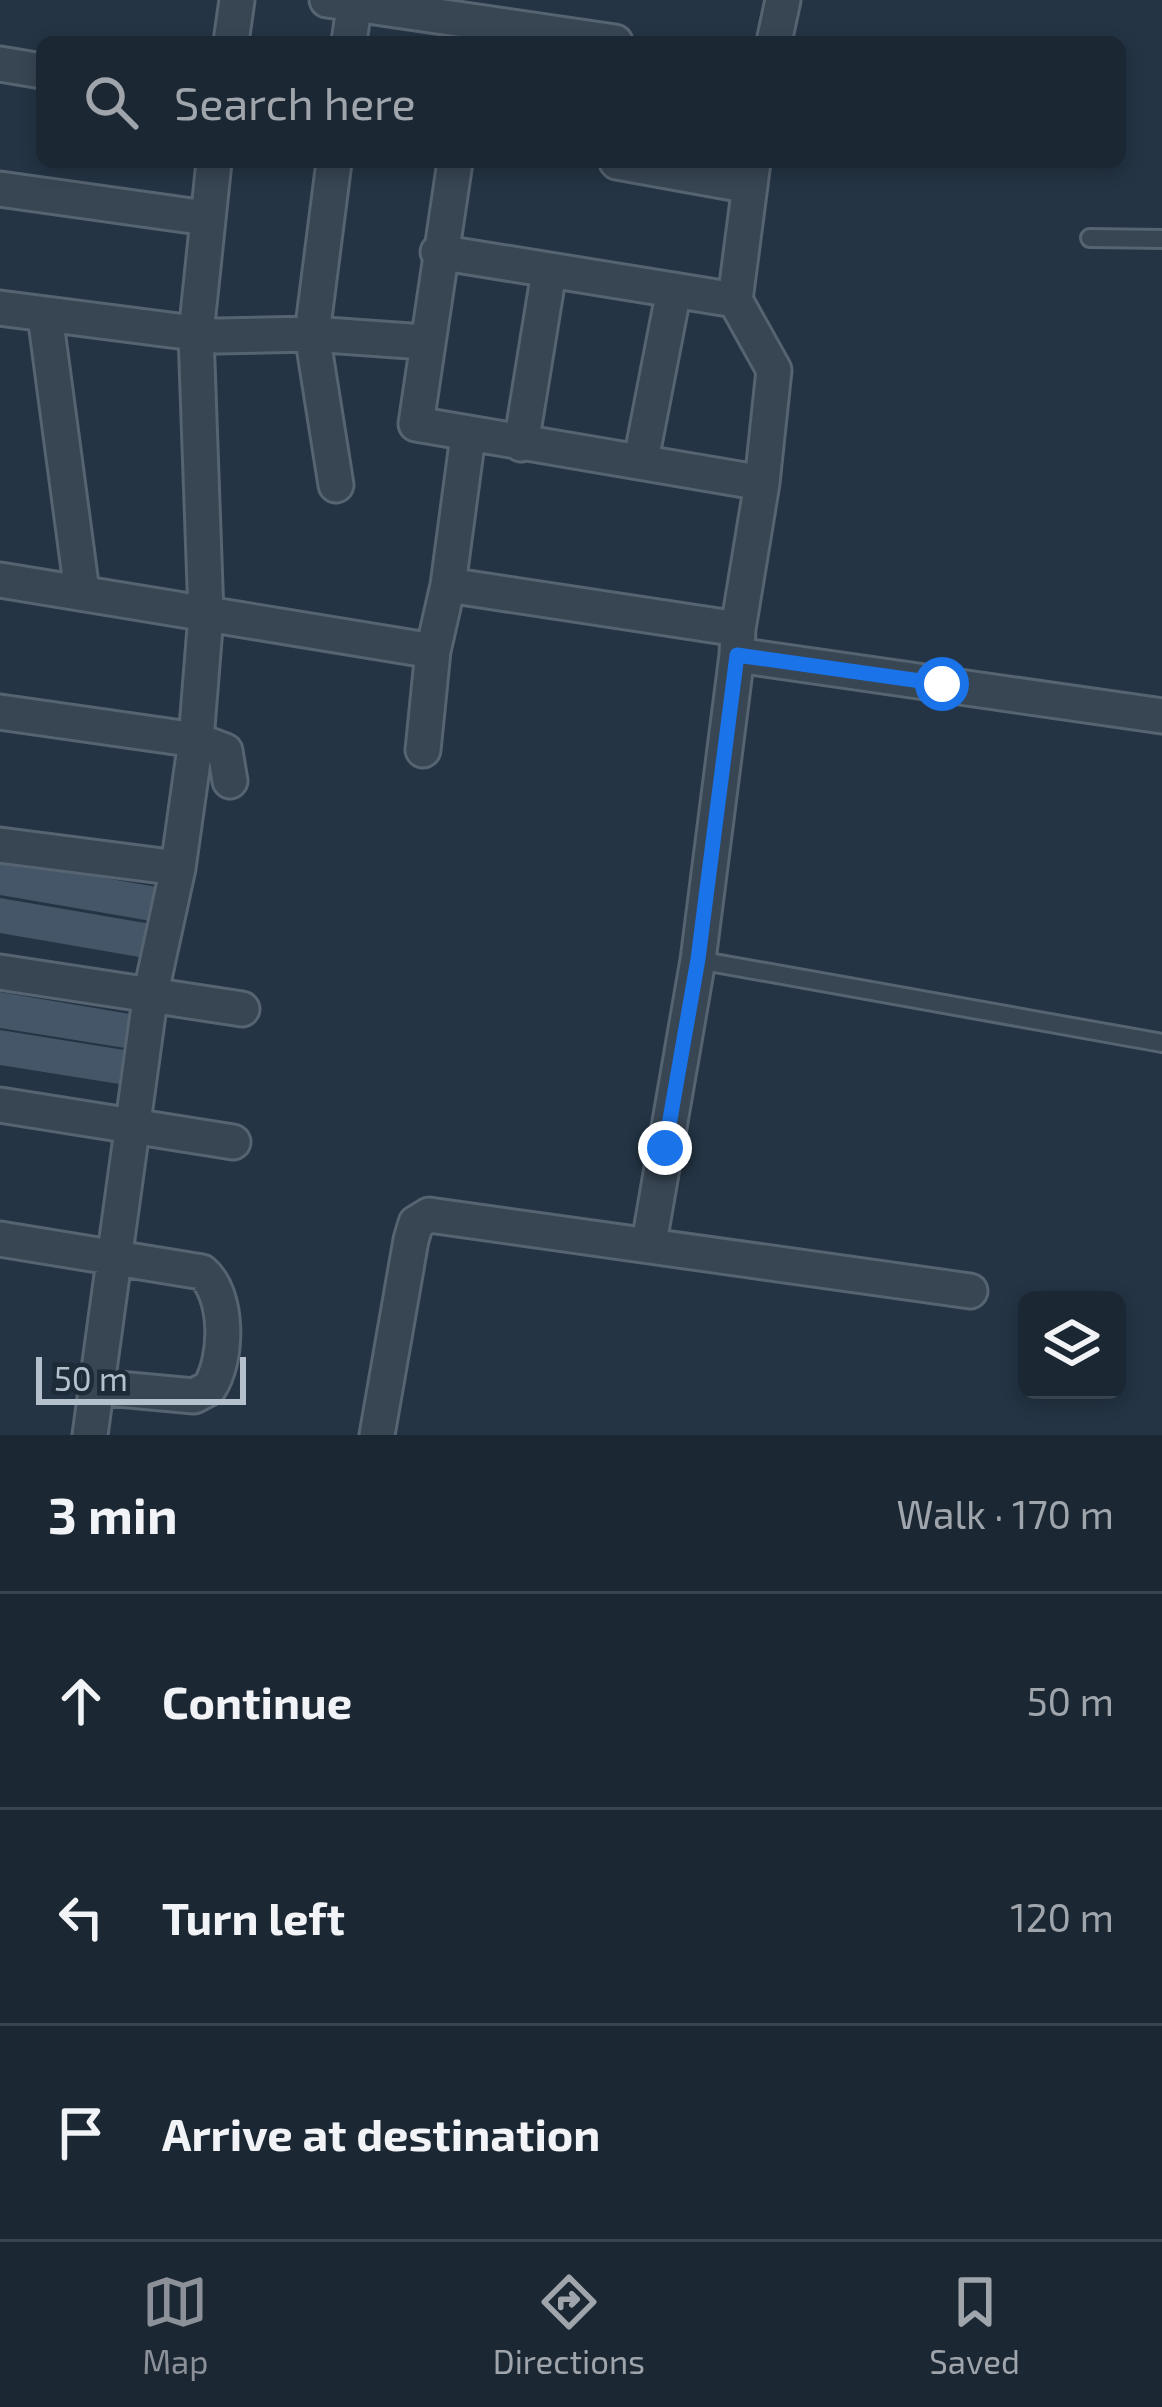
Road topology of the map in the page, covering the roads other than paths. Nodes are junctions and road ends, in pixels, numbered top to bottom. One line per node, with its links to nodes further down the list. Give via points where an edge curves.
1 (237, 0): 5 (street)
2 (783, 0): 8 (street)
3 (345, 1): 4 (street); 6 (street)
4 (476, 21): 7 (street)
5 (232, 36)
6 (349, 36)
7 (575, 36)
8 (775, 36)
9 (0, 64): 10 (street)
10 (36, 70)
11 (213, 168): 17 (street)
12 (333, 168): 27 (street)
13 (453, 168): 20 (street)
14 (684, 168): 15 (street)
15 (752, 174): 23 (street)
16 (0, 189): 17 (street)
17 (206, 218): 26 (street)
18 (1090, 238): 19 (lane)
19 (1162, 239)
20 (438, 253): 21 (street); 28 (street)
21 (549, 272): 22 (street); 30 (street)
22 (674, 290): 23 (street); 31 (street)
23 (735, 300): 32 (street, via 774,370)
24 (0, 308): 25 (street)
25 (45, 315): 26 (street); 36 (street)
26 (196, 334): 27 (street); 37 (street)
27 (312, 334): 28 (street); 33 (street)
28 (424, 342): 29 (street, via 414,422)
29 (468, 436): 30 (street); 35 (street)
30 (521, 444): 31 (street)
31 (641, 460): 32 (street)
32 (762, 483): 38 (street)
33 (336, 484)
34 (0, 580): 36 (street)
35 (448, 585): 38 (street); 39 (street)
36 (82, 592): 37 (street)
37 (206, 615): 39 (street); 42 (street)
38 (738, 642): 41 (street); 47 (street)
39 (433, 651): 43 (street)
40 (0, 712): 42 (street)
41 (1162, 716)
42 (196, 740): 44 (street, via 225,751); 46 (street)
43 (423, 750)
44 (230, 781)
45 (0, 844): 46 (street)
46 (178, 868): 49 (street)
47 (698, 959): 51 (lane); 56 (street)
48 (0, 972): 49 (street)
49 (151, 992): 50 (street); 53 (street)
50 (242, 1009)
51 (1162, 1043)
52 (0, 1105): 53 (street)
53 (133, 1125): 54 (street); 57 (street)
54 (232, 1142)
55 (0, 1240): 57 (street)
56 (649, 1243): 58 (street); 61 (street, via 429,1215 416,1223)
57 (115, 1254): 59 (street); 59 (street, via 211,1279 220,1308 220,1368 194,1396)
58 (970, 1291)
59 (97, 1387): 60 (street)
60 (90, 1435)
61 (377, 1435)

